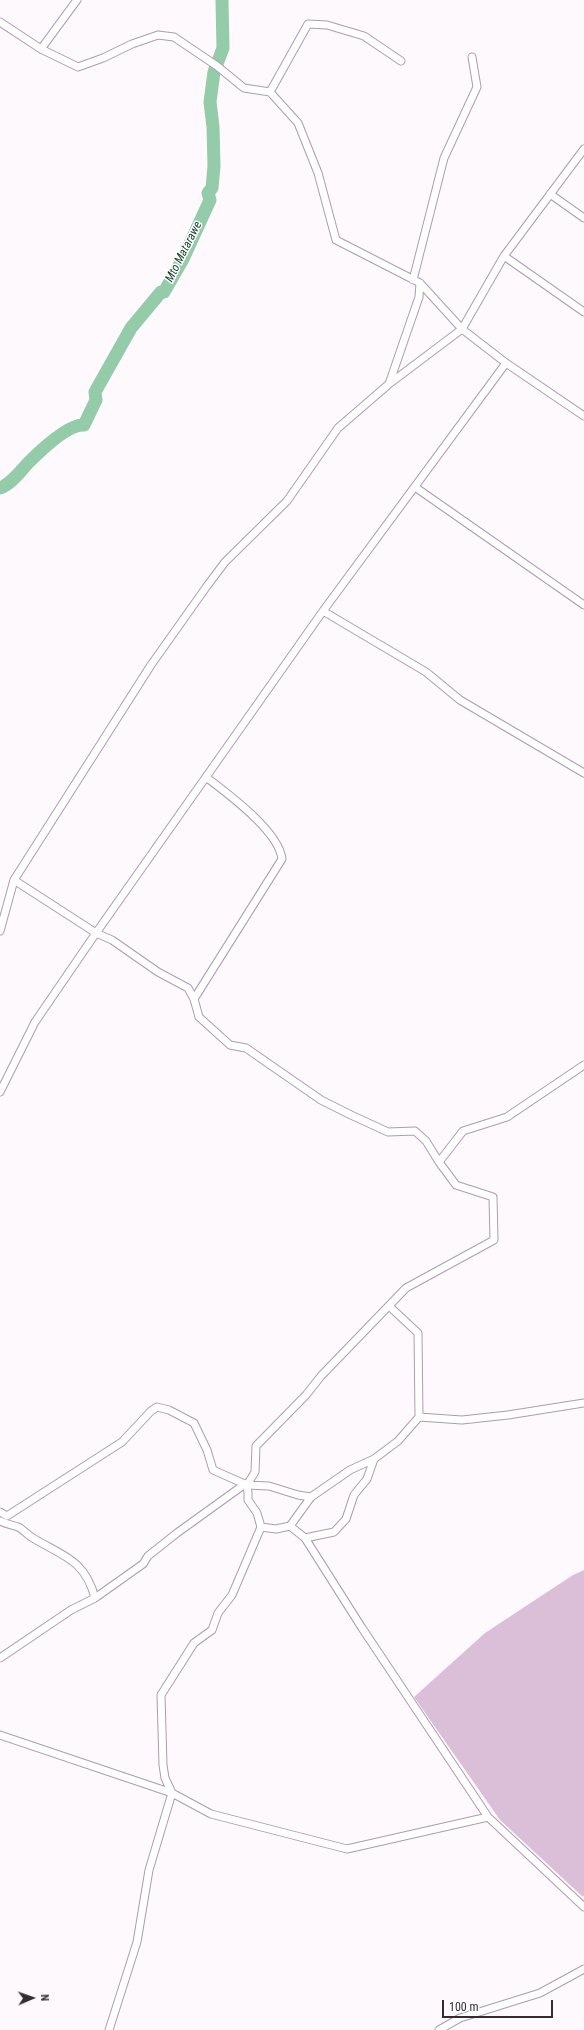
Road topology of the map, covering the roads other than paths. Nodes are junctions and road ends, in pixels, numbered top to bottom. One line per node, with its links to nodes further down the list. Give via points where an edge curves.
1 (77, 0): 3 (street)
2 (0, 22): 3 (street)
3 (41, 49): 6 (street, via 78,67 158,35 174,37 244,88)
4 (472, 57): 11 (street, via 477,87 444,158)
5 (401, 60): 6 (street, via 364,36 327,25 308,24)
6 (270, 92): 11 (street, via 298,123 318,173 336,240)
7 (584, 149): 8 (street)
8 (550, 194): 9 (street); 10 (street)
9 (584, 218)
10 (504, 256): 13 (street); 14 (street)
11 (413, 280): 12 (street)
12 (420, 284): 14 (street); 16 (street, via 419,297)
13 (584, 312)
14 (462, 329): 15 (street); 16 (street)
15 (506, 363): 17 (street); 18 (street)
16 (389, 384): 23 (street, via 338,428 287,501 225,562 151,665)
17 (584, 416)
18 (415, 487): 19 (street); 20 (street)
19 (584, 605)
20 (323, 611): 21 (street, via 426,672 460,700); 22 (street)
21 (584, 773)
22 (206, 777): 25 (street); 26 (street, via 242,804 277,845 282,859)
23 (14, 880): 24 (street); 25 (street)
24 (0, 930)
25 (96, 934): 26 (street, via 112,940 158,972 188,988); 28 (street, via 35,1022)
26 (194, 999): 29 (street, via 199,1017 230,1045 246,1048 321,1100 350,1115 388,1132 415,1131 426,1140)
27 (584, 1065): 29 (street, via 507,1117 463,1131)
28 (0, 1092)
29 (439, 1162): 30 (street, via 456,1185 493,1197 494,1240 414,1282)
30 (389, 1306): 32 (street, via 418,1333); 34 (street, via 256,1446 255,1472)
31 (584, 1403): 32 (street, via 462,1420)
32 (419, 1417): 33 (street, via 398,1441)
33 (374, 1459): 35 (street, via 350,1470); 40 (street, via 367,1479 354,1495 346,1519 334,1532)
34 (246, 1485): 35 (street, via 269,1486); 36 (street, via 213,1470 194,1423 169,1410 157,1407 150,1411 122,1442 7,1516); 39 (street, via 248,1500 257,1513); 41 (street, via 188,1525 148,1556 143,1564)
35 (311, 1497): 38 (street)
36 (0, 1512)
37 (0, 1521): 41 (street, via 19,1527 32,1538 75,1562 92,1586)
38 (290, 1526): 39 (street, via 276,1529); 40 (street)
39 (261, 1527): 44 (street, via 232,1595 218,1613 212,1630 194,1643 161,1695 163,1765 165,1778)
40 (305, 1538): 45 (street)
41 (95, 1598): 42 (street, via 71,1610)
42 (0, 1658)
43 (0, 1735): 44 (street)
44 (172, 1793): 45 (street, via 211,1814 347,1849); 48 (street, via 149,1870 137,1942)
45 (488, 1817): 46 (street)
46 (584, 1907)
47 (584, 1969): 49 (street, via 540,1993 460,2018)
48 (109, 2030)
49 (439, 2030)

